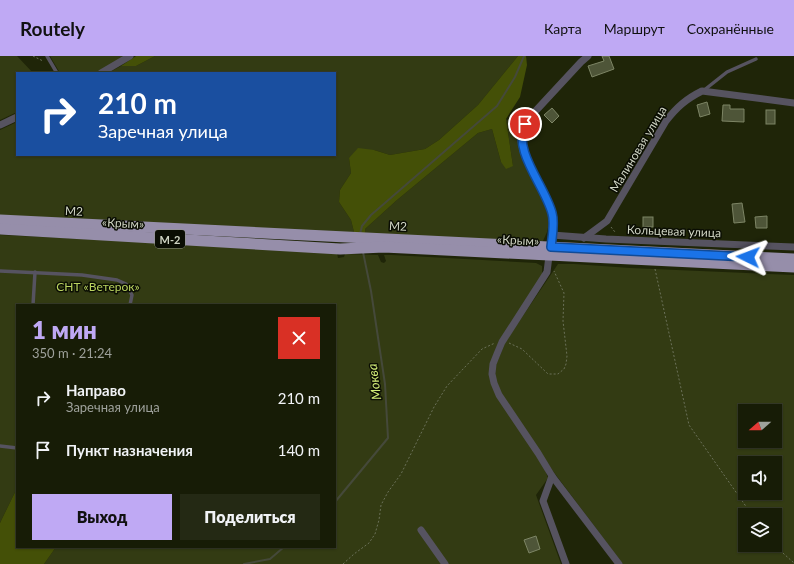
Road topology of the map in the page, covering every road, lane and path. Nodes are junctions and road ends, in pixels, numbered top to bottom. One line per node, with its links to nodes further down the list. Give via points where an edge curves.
1 (48, 56): 5 (lane)
2 (130, 56): 6 (street)
3 (588, 56): 14 (street, via 530,117 522,130 521,141 527,160 553,215)
4 (756, 59): 7 (lane, via 727,72)
5 (56, 72)
6 (103, 72)
7 (702, 92): 8 (street); 12 (street, Малиновая улица, via 677,107 666,121)
8 (794, 103)
9 (16, 117): 10 (street)
10 (0, 125)
11 (0, 220): 18 (highway, М2)
12 (607, 221): 15 (street, Малиновая улица); 16 (path)
13 (0, 229): 20 (highway, «Крым» / М-2, via 340,249 384,247)
14 (552, 235): 15 (street, Кольцевая улица); 18 (street)
15 (584, 238): 16 (street, Кольцевая улица)
16 (622, 240): 17 (street, Кольцевая улица)
17 (794, 247)
18 (550, 251): 19 (highway, М2); 27 (street, via 547,272)
19 (794, 259)
20 (653, 260): 21 (highway, «Крым» / М-2); 31 (path, via 689,425)
21 (794, 267)
22 (554, 269): 27 (path, via 564,293 563,321 567,356 564,369 558,374 548,374 522,349 506,341)
23 (0, 271): 24 (lane)
24 (35, 272): 25 (lane); 26 (lane, via 117,280 126,284 129,289 132,295)
25 (33, 304)
26 (130, 304)
27 (502, 342): 30 (street, via 493,364 494,383 499,395); 35 (path, via 492,343 482,349 447,386 401,474 381,505 375,534 369,543)
28 (0, 446): 29 (lane)
29 (16, 448)
30 (552, 476): 37 (street, via 543,501); 38 (street)
31 (747, 508)
32 (421, 530): 36 (street)
33 (782, 552): 34 (path)
34 (794, 563)
35 (343, 564)
36 (445, 564)
37 (566, 564)
38 (619, 564)

